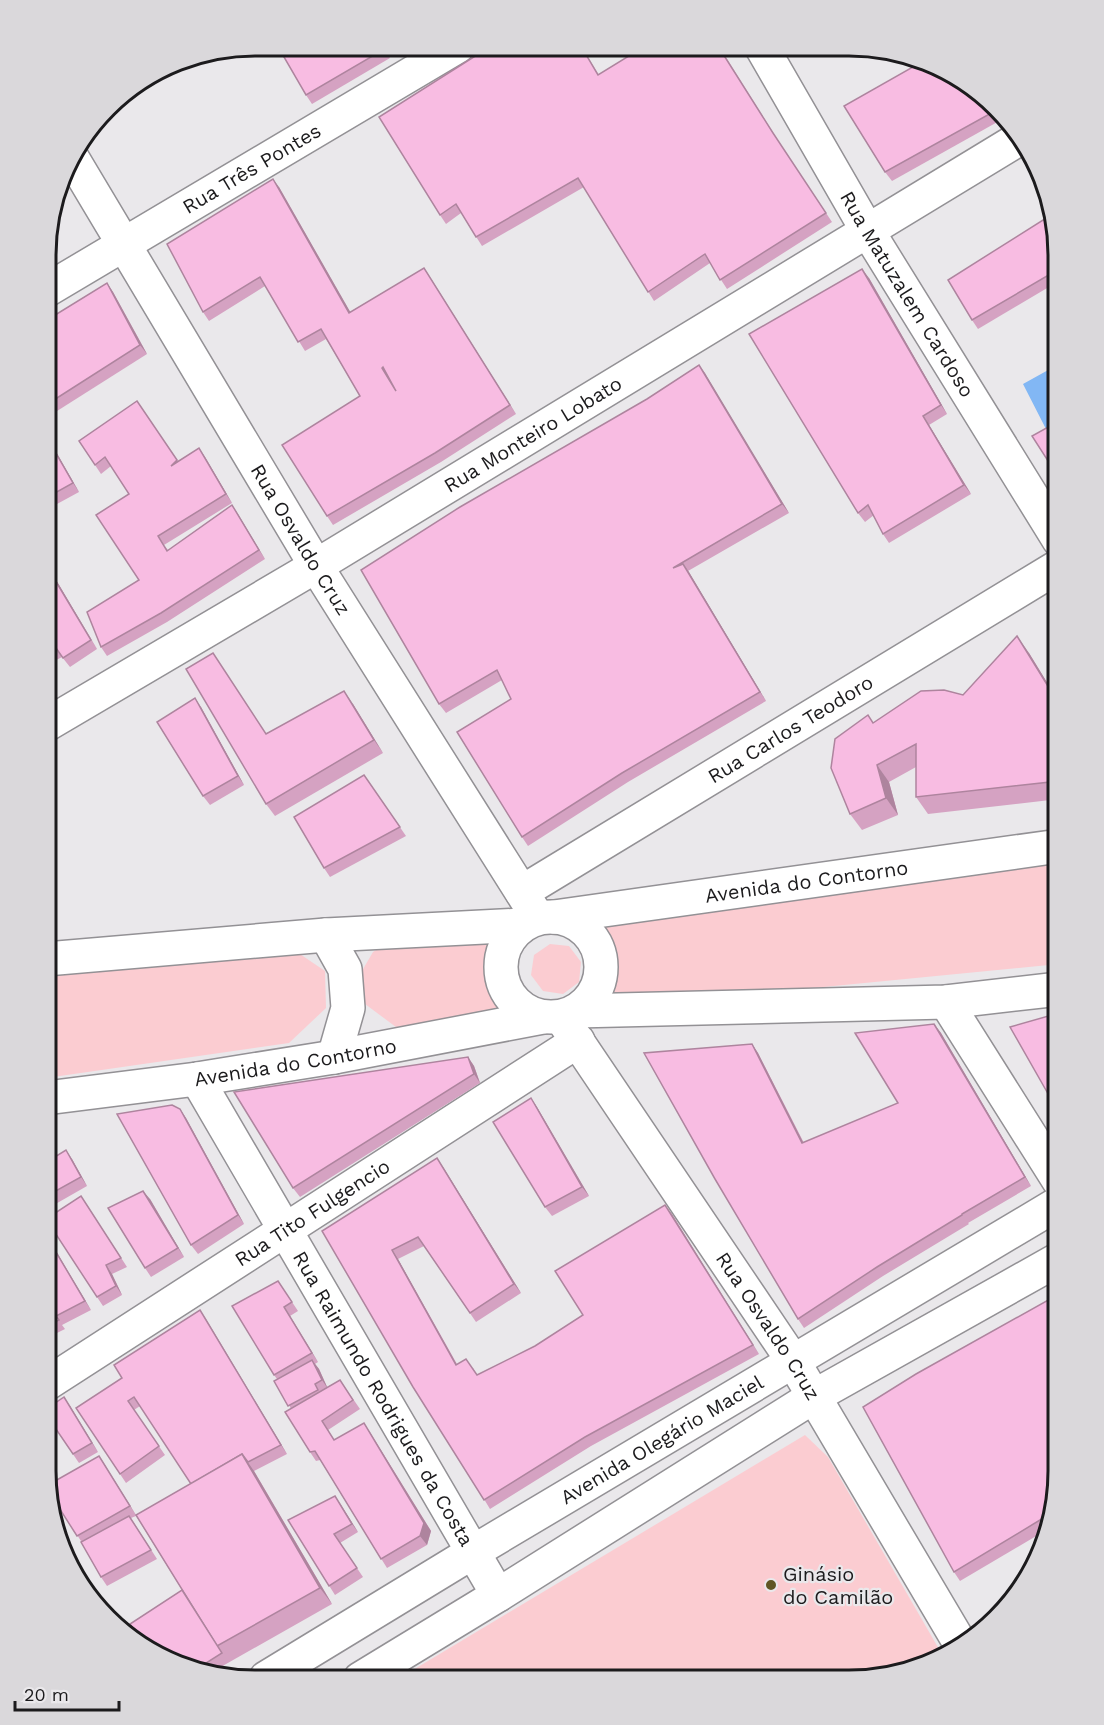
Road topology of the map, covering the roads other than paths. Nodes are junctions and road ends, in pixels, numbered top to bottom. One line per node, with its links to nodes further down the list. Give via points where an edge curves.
1 (441, 56): 6 (street, Rua Três Pontes)
2 (767, 56): 5 (street, Rua Matuzalem Cardoso)
3 (1013, 142): 5 (street, Rua Monteiro Lobato)
4 (77, 166): 6 (street, Rua Osvaldo Cruz)
5 (867, 230): 8 (street, Rua Matuzalem Cardoso); 9 (street, Rua Monteiro Lobato)
6 (123, 245): 7 (street, Rua Três Pontes); 9 (street, Rua Osvaldo Cruz)
7 (56, 285)
8 (1048, 522)
9 (316, 566): 11 (street, Rua Monteiro Lobato); 13 (street, Rua Osvaldo Cruz)
10 (1048, 573): 13 (street, Rua Carlos Teodoro)
11 (56, 719)
12 (1048, 847): 13 (street, Avenida do Contorno)
13 (534, 913): 14 (street, Avenida do Contorno); 18 (street, via 510,937 503,952 500,970 504,986 527,1012); 18 (street, via 570,920 584,928 601,956 598,988 589,1002)
14 (326, 935): 15 (street, Avenida do Contorno); 19 (street, via 345,969 348,1008)
15 (56, 958)
16 (1048, 990): 17 (street, Avenida do Contorno)
17 (946, 1002): 18 (street, Avenida do Contorno); 22 (street)
18 (565, 1022): 19 (street, Avenida do Contorno); 24 (street, Rua Tito Fulgencio); 26 (street, Rua Osvaldo Cruz)
19 (334, 1057): 20 (street, Avenida do Contorno)
20 (197, 1079): 21 (street, Avenida do Contorno); 24 (street, Rua Raimundo Rodrigues da Costa)
21 (56, 1097)
22 (1048, 1164)
23 (1048, 1210): 26 (street, Avenida Olegário Maciel)
24 (285, 1231): 27 (street, Rua Tito Fulgencio); 29 (street, Rua Raimundo Rodrigues da Costa)
25 (1048, 1265): 28 (street)
26 (793, 1361): 28 (street, Rua Osvaldo Cruz); 29 (street, Avenida Olegário Maciel)
27 (56, 1378)
28 (813, 1397): 30 (street); 31 (street, Rua Osvaldo Cruz)
29 (473, 1552): 30 (street, Rua Raimundo Rodrigues da Costa); 32 (street, Avenida Olegário Maciel)
30 (498, 1595): 33 (street)
31 (957, 1638)
32 (279, 1670)
33 (375, 1670)

